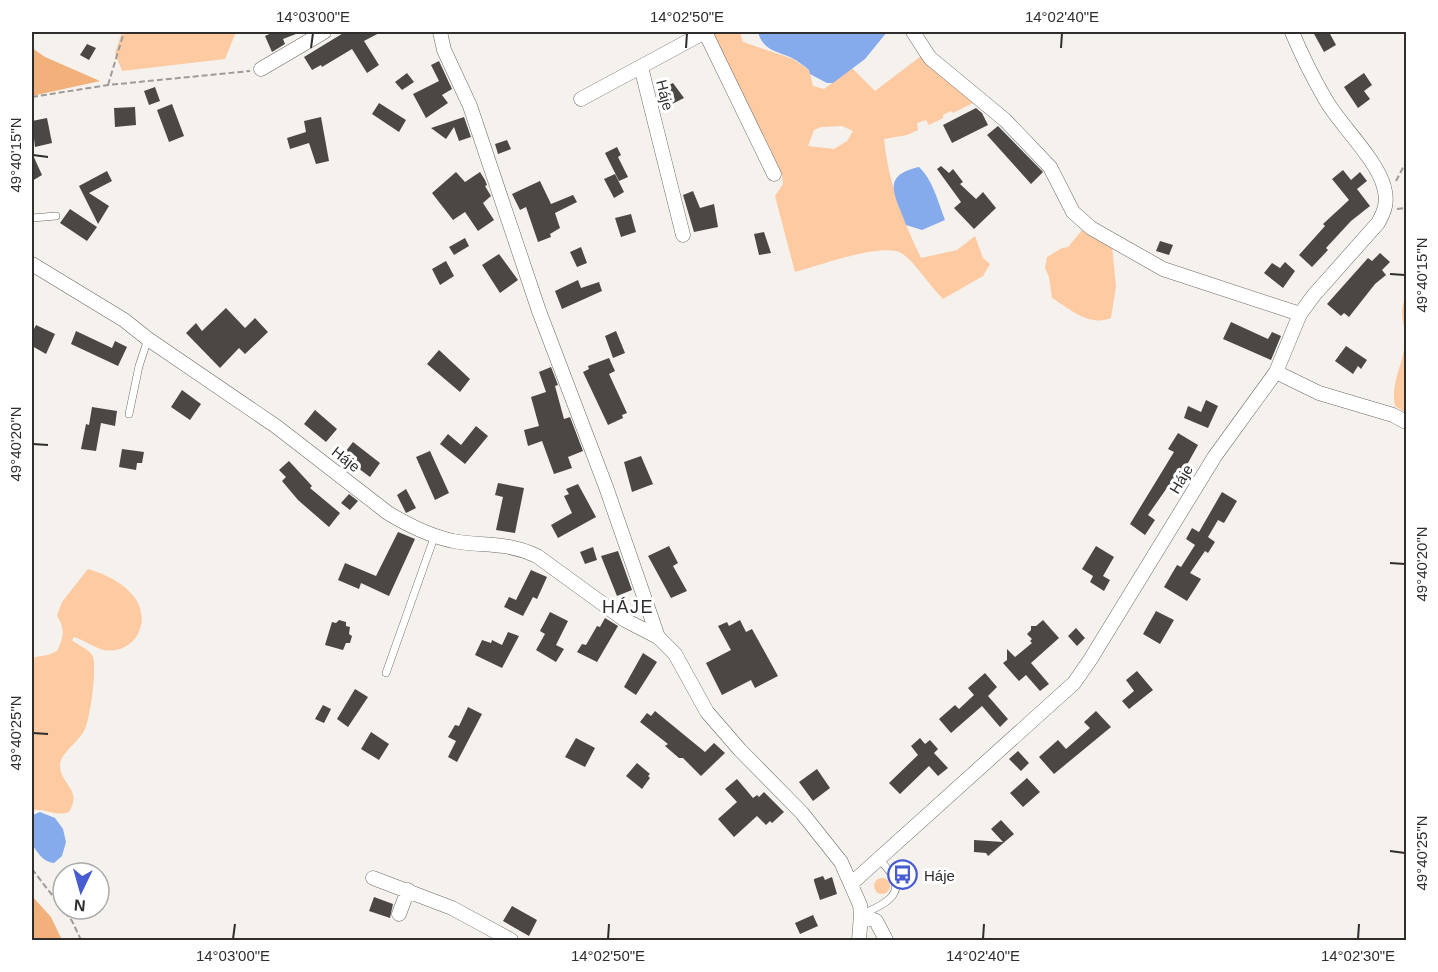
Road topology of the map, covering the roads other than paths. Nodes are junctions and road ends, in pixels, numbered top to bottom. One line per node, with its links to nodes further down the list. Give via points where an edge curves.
1 (324, 32): 6 (street)
2 (440, 32): 19 (street, Háje, via 444,50 470,106 539,311)
3 (913, 32): 13 (street, via 930,58 1005,120 1050,167 1073,212 1091,228 1163,269)
4 (1292, 32): 13 (street, Háje, via 1328,103 1378,172 1386,199 1378,223)
5 (640, 67): 7 (street, Háje); 8 (street, Háje, via 705,32); 11 (street, Háje)
6 (261, 69)
7 (581, 99)
8 (774, 174)
9 (56, 216): 10 (lane)
10 (32, 218)
11 (683, 235)
12 (32, 264): 14 (street, Háje)
13 (1300, 314): 15 (street, Háje)
14 (148, 339): 16 (lane); 18 (street, Háje, via 278,427 388,513)
15 (1276, 372): 17 (street, via 1319,393); 21 (street, Háje, via 1215,456 1074,683)
16 (129, 414)
17 (1407, 422)
18 (435, 535): 19 (street, Háje, via 524,550 625,620); 20 (lane)
19 (658, 637): 23 (street, Háje, via 675,654 707,712 802,813 841,862)
20 (386, 674)
21 (878, 858): 23 (street, Háje); 26 (lane, via 894,877 894,894)
22 (373, 878): 24 (street)
23 (852, 883): 26 (street, Háje)
24 (408, 890): 25 (street); 27 (street, via 452,908)
25 (399, 914)
26 (861, 915): 28 (street, Háje); 29 (street, via 876,921)
27 (511, 940)
28 (859, 940)
29 (886, 940)

